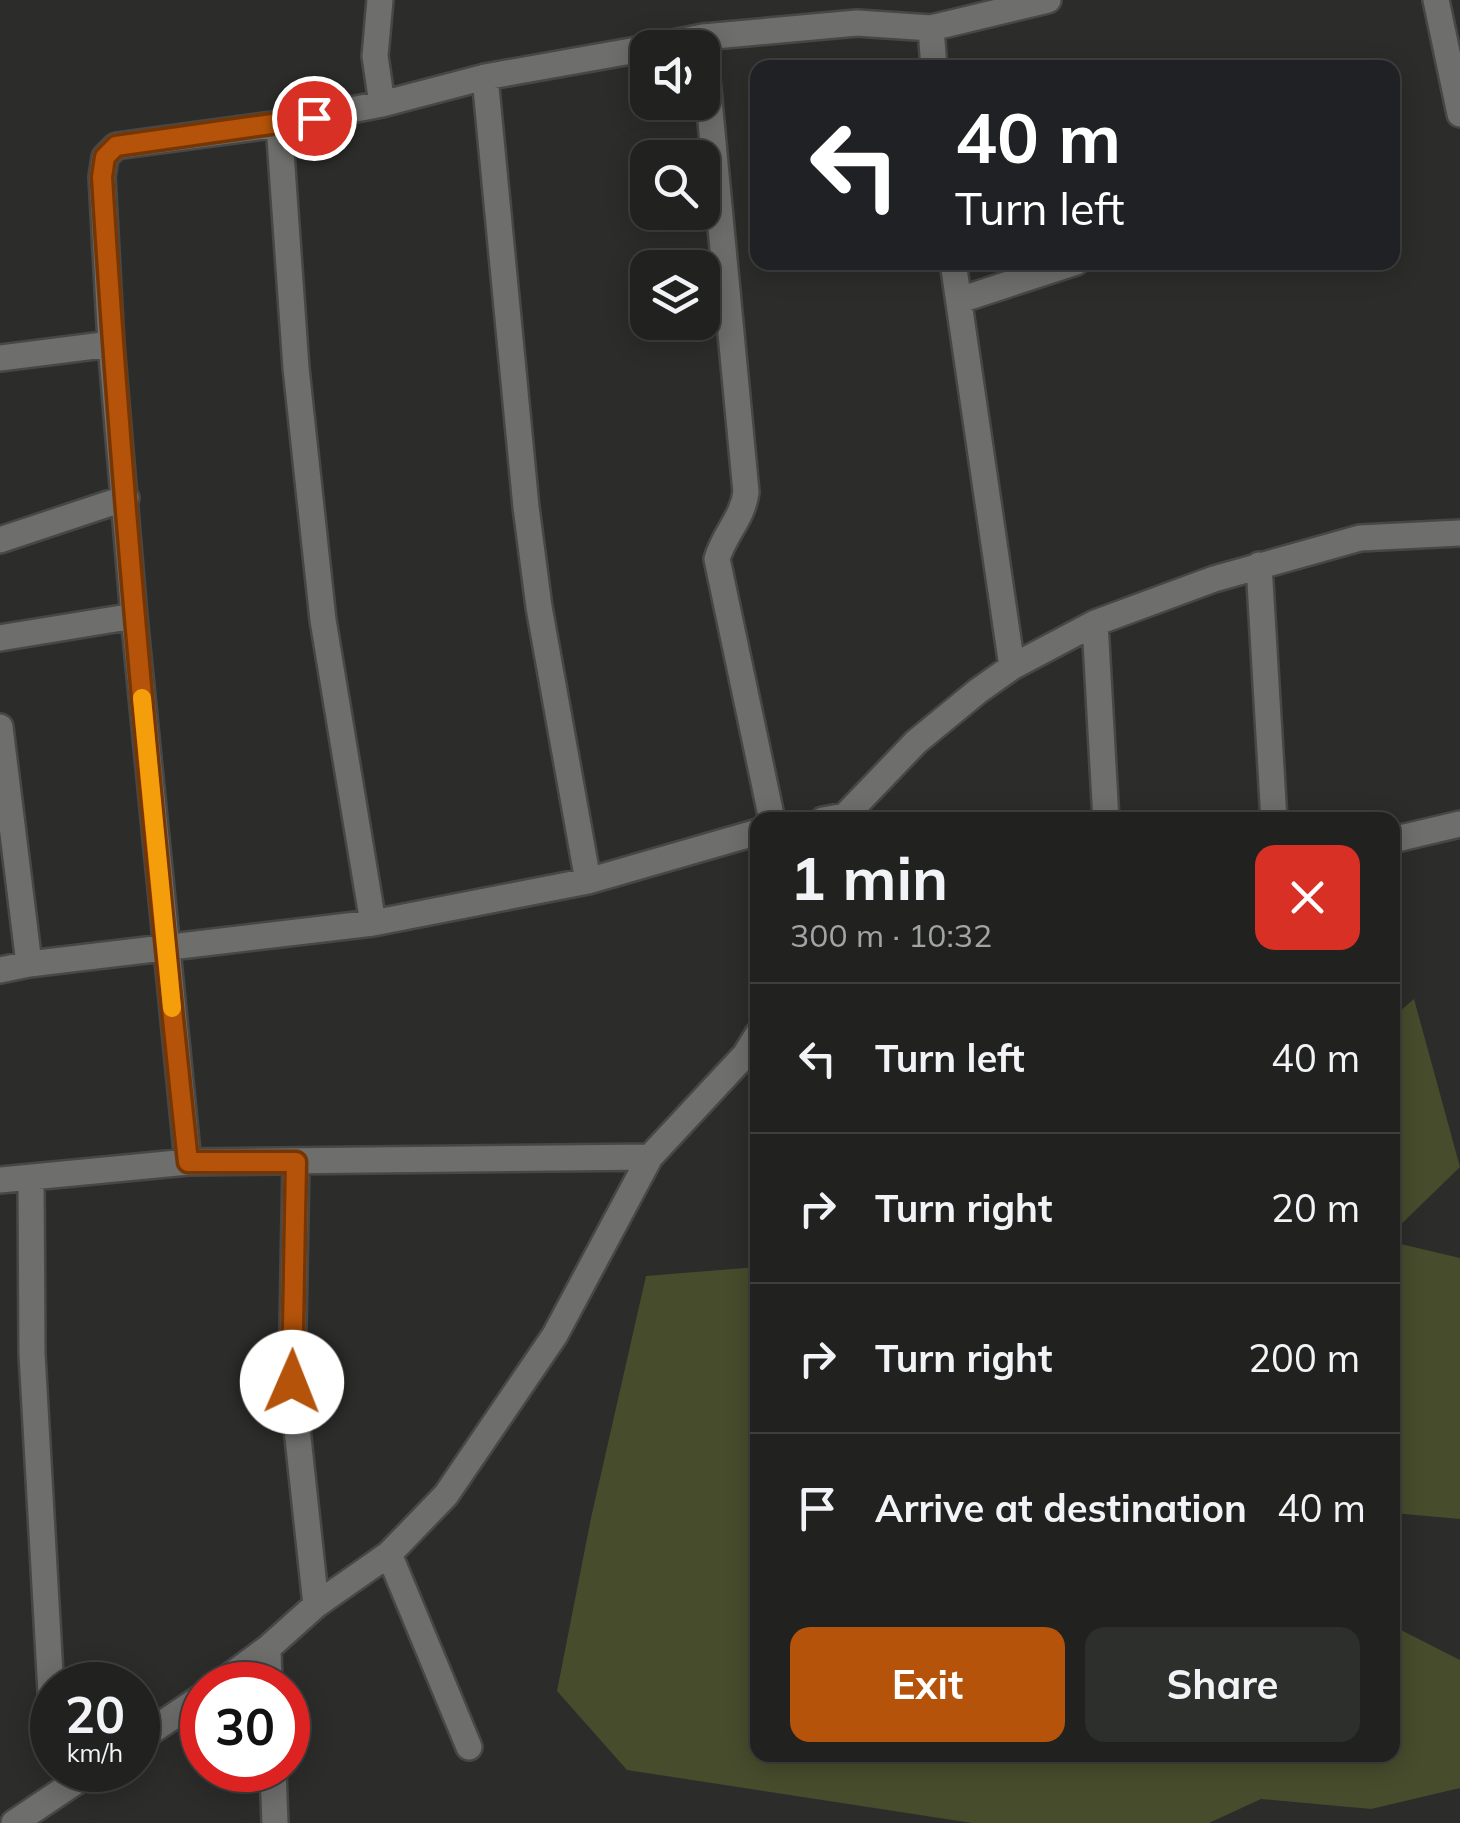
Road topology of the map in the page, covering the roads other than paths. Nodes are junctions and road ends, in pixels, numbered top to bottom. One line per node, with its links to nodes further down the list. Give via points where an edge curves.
1 (380, 0): 10 (street, via 375,56)
2 (1436, 0): 11 (street)
3 (1036, 2): 5 (street)
4 (856, 12): 5 (street); 6 (street)
5 (931, 28): 8 (street)
6 (720, 34)
7 (630, 51): 9 (street)
8 (933, 60)
9 (485, 78): 10 (street); 35 (street, via 536,590)
10 (382, 104): 13 (street)
11 (1460, 114)
12 (711, 120): 28 (street, via 746,492 717,559)
13 (279, 124): 17 (street, via 116,146 105,157); 36 (street, via 320,601)
14 (954, 270): 16 (street)
15 (1052, 270): 16 (street)
16 (960, 300): 26 (street)
17 (111, 344): 18 (street); 19 (street)
18 (0, 358)
19 (126, 498): 21 (street); 23 (street)
20 (1460, 534): 22 (street, via 1360,538)
21 (0, 540)
22 (1260, 565): 24 (street); 31 (street)
23 (134, 616): 25 (street); 37 (street)
24 (1095, 622): 26 (street); 30 (street)
25 (0, 638)
26 (1012, 667): 29 (street, via 916,742)
27 (0, 727): 38 (street)
28 (770, 812)
29 (844, 812)
30 (1106, 812)
31 (1274, 812)
32 (1460, 824): 34 (street)
33 (750, 834): 35 (street)
34 (1400, 838)
35 (588, 881): 36 (street)
36 (372, 923): 37 (street)
37 (166, 949): 38 (street); 42 (street)
38 (30, 964): 39 (street)
39 (0, 970)
40 (750, 1046): 41 (street)
41 (650, 1156): 43 (street); 46 (street, via 534,1368 446,1495)
42 (188, 1162): 43 (street); 44 (street)
43 (296, 1162): 47 (street, via 292,1382)
44 (32, 1178): 45 (street); 49 (street, via 32,1354)
45 (0, 1180)
46 (389, 1554): 47 (street); 52 (street)
47 (316, 1605): 48 (street)
48 (268, 1648): 50 (street); 51 (street)
49 (49, 1662)
50 (249, 1662)
51 (268, 1662)
52 (468, 1748)
53 (46, 1792): 55 (street)
54 (274, 1792): 56 (street)
55 (14, 1823)
56 (275, 1823)

